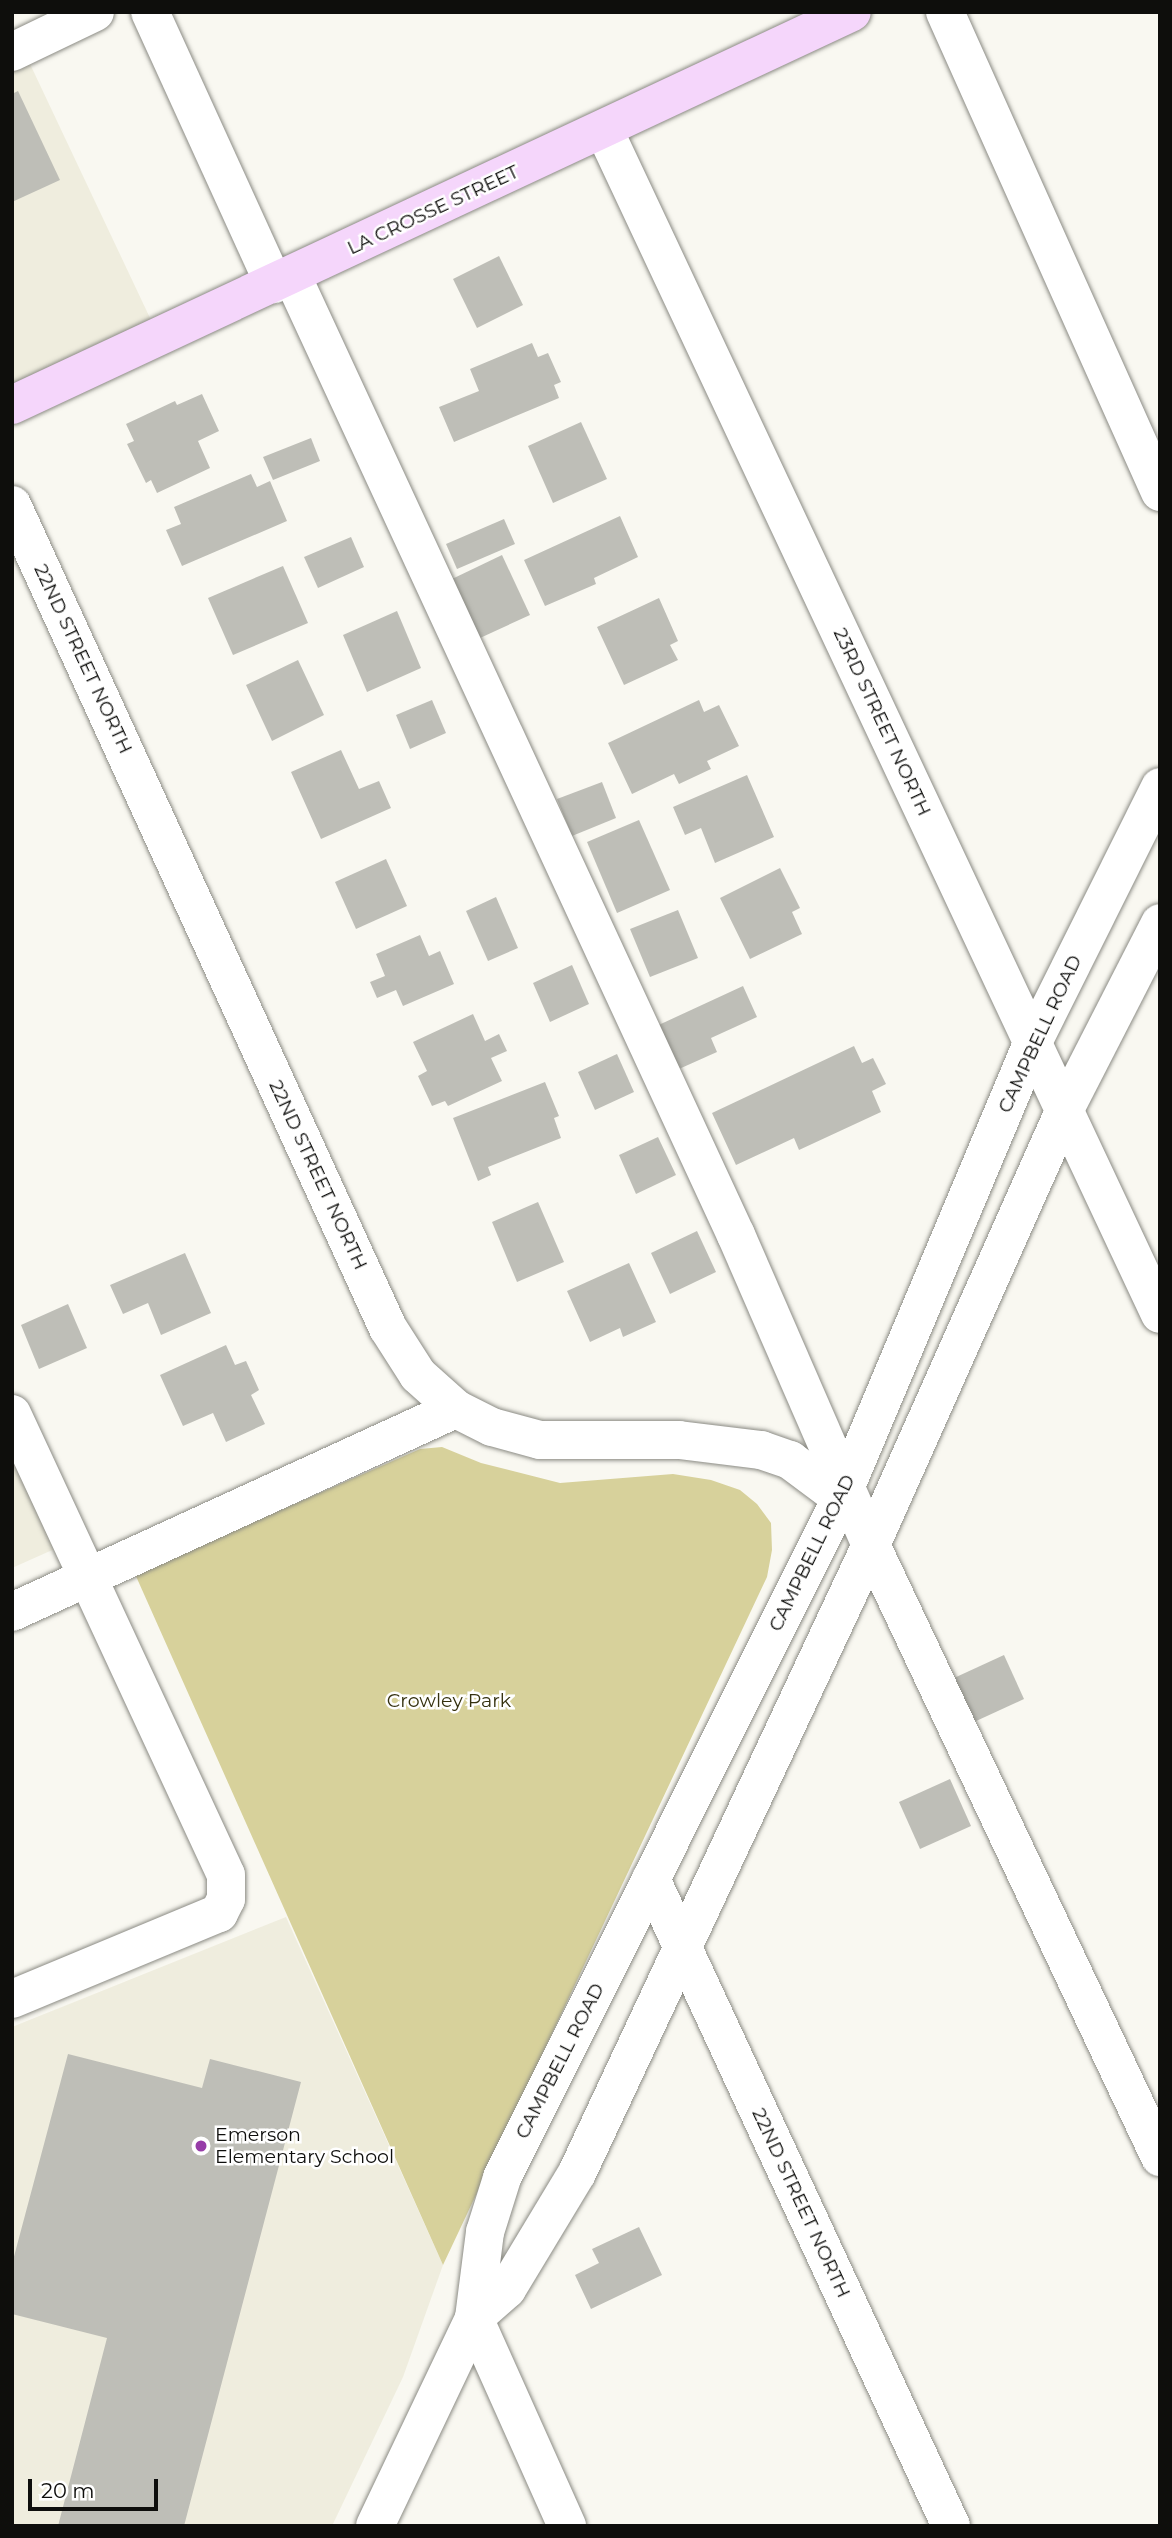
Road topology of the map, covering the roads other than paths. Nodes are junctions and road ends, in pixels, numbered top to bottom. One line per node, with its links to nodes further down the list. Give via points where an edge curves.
1 (95, 12): 5 (street)
2 (150, 12): 7 (street)
3 (945, 12): 9 (street)
4 (836, 16): 6 (main road, LA CROSSE STREET)
5 (12, 52)
6 (604, 130): 7 (main road, LA CROSSE STREET); 13 (street, 23RD STREET NORTH)
7 (283, 280): 8 (main road, LA CROSSE STREET); 18 (street, via 736,1235)
8 (12, 405)
9 (1160, 492)
10 (12, 505): 16 (street, 22ND STREET NORTH, via 388,1328 418,1375)
11 (1160, 787): 13 (street, CAMPBELL ROAD)
12 (1160, 923): 14 (street, CAMPBELL ROAD)
13 (1032, 1044): 14 (street, 23RD STREET NORTH); 18 (street, CAMPBELL ROAD)
14 (1064, 1111): 15 (street, 23RD STREET NORTH); 19 (street, CAMPBELL ROAD)
15 (1160, 1314)
16 (456, 1409): 18 (street, 22ND STREET NORTH, via 492,1427 540,1440 679,1440 761,1450 790,1460); 20 (street)
17 (12, 1414): 20 (street)
18 (843, 1492): 19 (street, 22ND STREET NORTH); 22 (street, CAMPBELL ROAD)
19 (871, 1545): 23 (street, CAMPBELL ROAD); 25 (street, 22ND STREET NORTH)
20 (87, 1579): 21 (street); 24 (street, via 226,1875 226,1899 219,1913)
21 (12, 1612)
22 (651, 1879): 23 (street, 22ND STREET NORTH); 26 (street, CAMPBELL ROAD, via 502,2178 485,2232)
23 (681, 1946): 26 (street, CAMPBELL ROAD, via 577,2173 536,2247 507,2289); 29 (street, 22ND STREET NORTH)
24 (12, 1999)
25 (1160, 2157)
26 (474, 2318): 27 (street, CAMPBELL ROAD); 28 (street)
27 (375, 2526)
28 (567, 2526)
29 (951, 2526)

